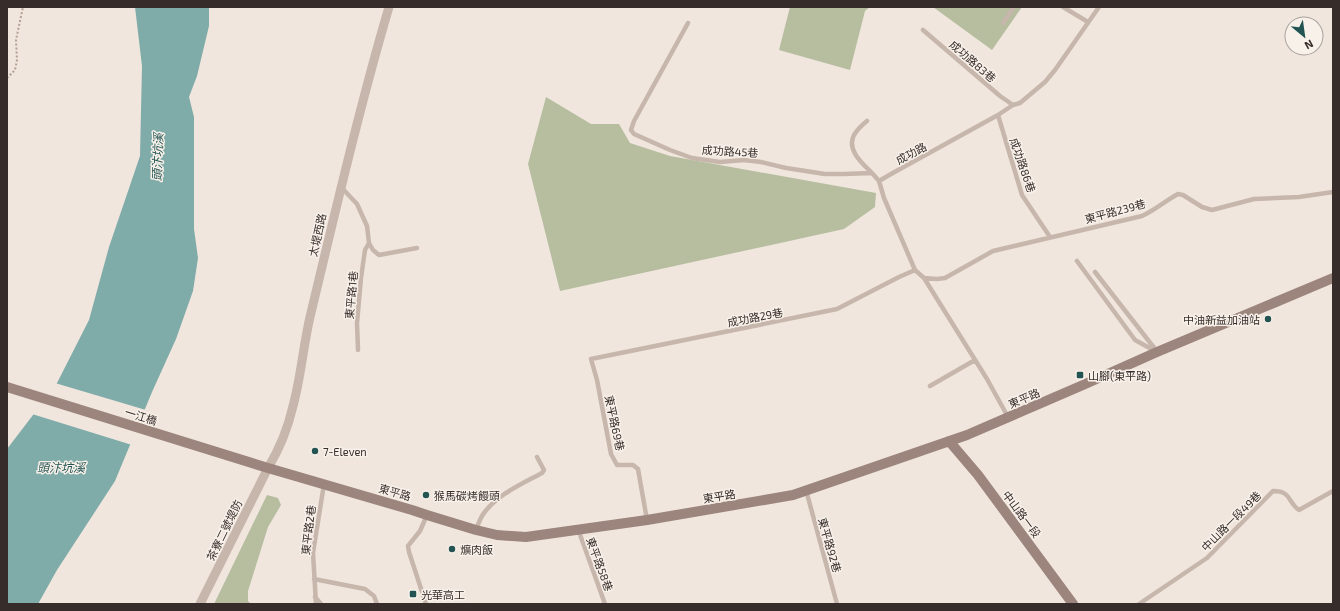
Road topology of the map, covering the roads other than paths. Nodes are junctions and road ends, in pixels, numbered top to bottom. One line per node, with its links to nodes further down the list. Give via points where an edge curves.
1 (389, 7): 14 (street, 太堤西路)
2 (1014, 7): 7 (lane)
3 (1063, 7): 5 (lane)
4 (1099, 7): 5 (lane, 成功路)
5 (1088, 22): 9 (lane, 成功路, via 1045,82 1020,103)
6 (688, 23): 12 (lane, 成功路45巷, via 634,121 631,130 634,134 692,158 720,162 761,162 825,174)
7 (1003, 23)
8 (923, 30): 9 (lane, 成功路83巷)
9 (1013, 105): 10 (lane, 成功路)
10 (998, 115): 13 (lane, 成功路); 16 (lane, 成功路86巷, via 1022,195)
11 (867, 121): 12 (lane, via 857,130 852,143 860,162)
12 (872, 173): 13 (lane)
13 (879, 182): 20 (lane)
14 (341, 186): 17 (lane, 東平路1巷, via 357,204 368,226); 33 (street, 太堤西路, via 307,330 293,406 283,438)
15 (1333, 192): 16 (lane, 東平路239巷, via 1254,199 1212,210 1178,194 1142,216)
16 (1050, 237): 22 (lane, 東平路239巷, via 993,251 945,278)
17 (369, 243): 18 (lane, via 379,255); 24 (lane, 東平路1巷, via 365,250 361,278 357,322)
18 (417, 248)
19 (1077, 261): 25 (lane, via 1135,340)
20 (915, 270): 22 (lane); 26 (lane, 成功路29巷, via 837,309)
21 (1095, 272): 25 (lane)
22 (924, 278): 27 (lane)
23 (1333, 278): 25 (main road, 東平路)
24 (358, 350)
25 (1157, 352): 30 (main road, 東平路)
26 (591, 359): 38 (lane, 東平路69巷, via 611,454 617,465 633,465 638,469)
27 (975, 360): 28 (lane); 30 (lane)
28 (930, 386)
29 (7, 387): 33 (main road, 一江橋)
30 (1008, 417): 31 (main road, 東平路)
31 (948, 441): 35 (main road, 東平路); 51 (main road, 中山路一段, via 978,475)
32 (537, 457): 40 (lane, via 544,470 498,499 483,514)
33 (268, 468): 34 (main road, 東平路); 44 (street, 茶寮二號堤防)
34 (324, 484): 37 (main road, 東平路); 41 (lane, 東平路2巷, via 313,553)
35 (806, 490): 38 (main road, 東平路, via 782,498); 50 (lane, 東平路92巷)
36 (1333, 491): 43 (lane, 中山路一段49巷, via 1298,510 1288,495 1281,491 1273,491 1207,558)
37 (427, 516): 40 (main road, 東平路); 48 (lane, via 420,531 408,546)
38 (647, 520): 39 (main road, 東平路)
39 (578, 529): 40 (main road, 東平路, via 526,537 497,535); 49 (lane, 東平路58巷)
40 (476, 530)
41 (314, 579): 42 (lane, 東平路2巷); 47 (lane, via 365,589 374,596)
42 (315, 597): 45 (lane, 東平路2巷); 46 (lane)
43 (1145, 602): 52 (lane, 中山路一段49巷)
44 (200, 604)
45 (316, 604)
46 (320, 604)
47 (377, 604)
48 (426, 604)
49 (605, 604)
50 (837, 604)
51 (1073, 604)
52 (1139, 604)

